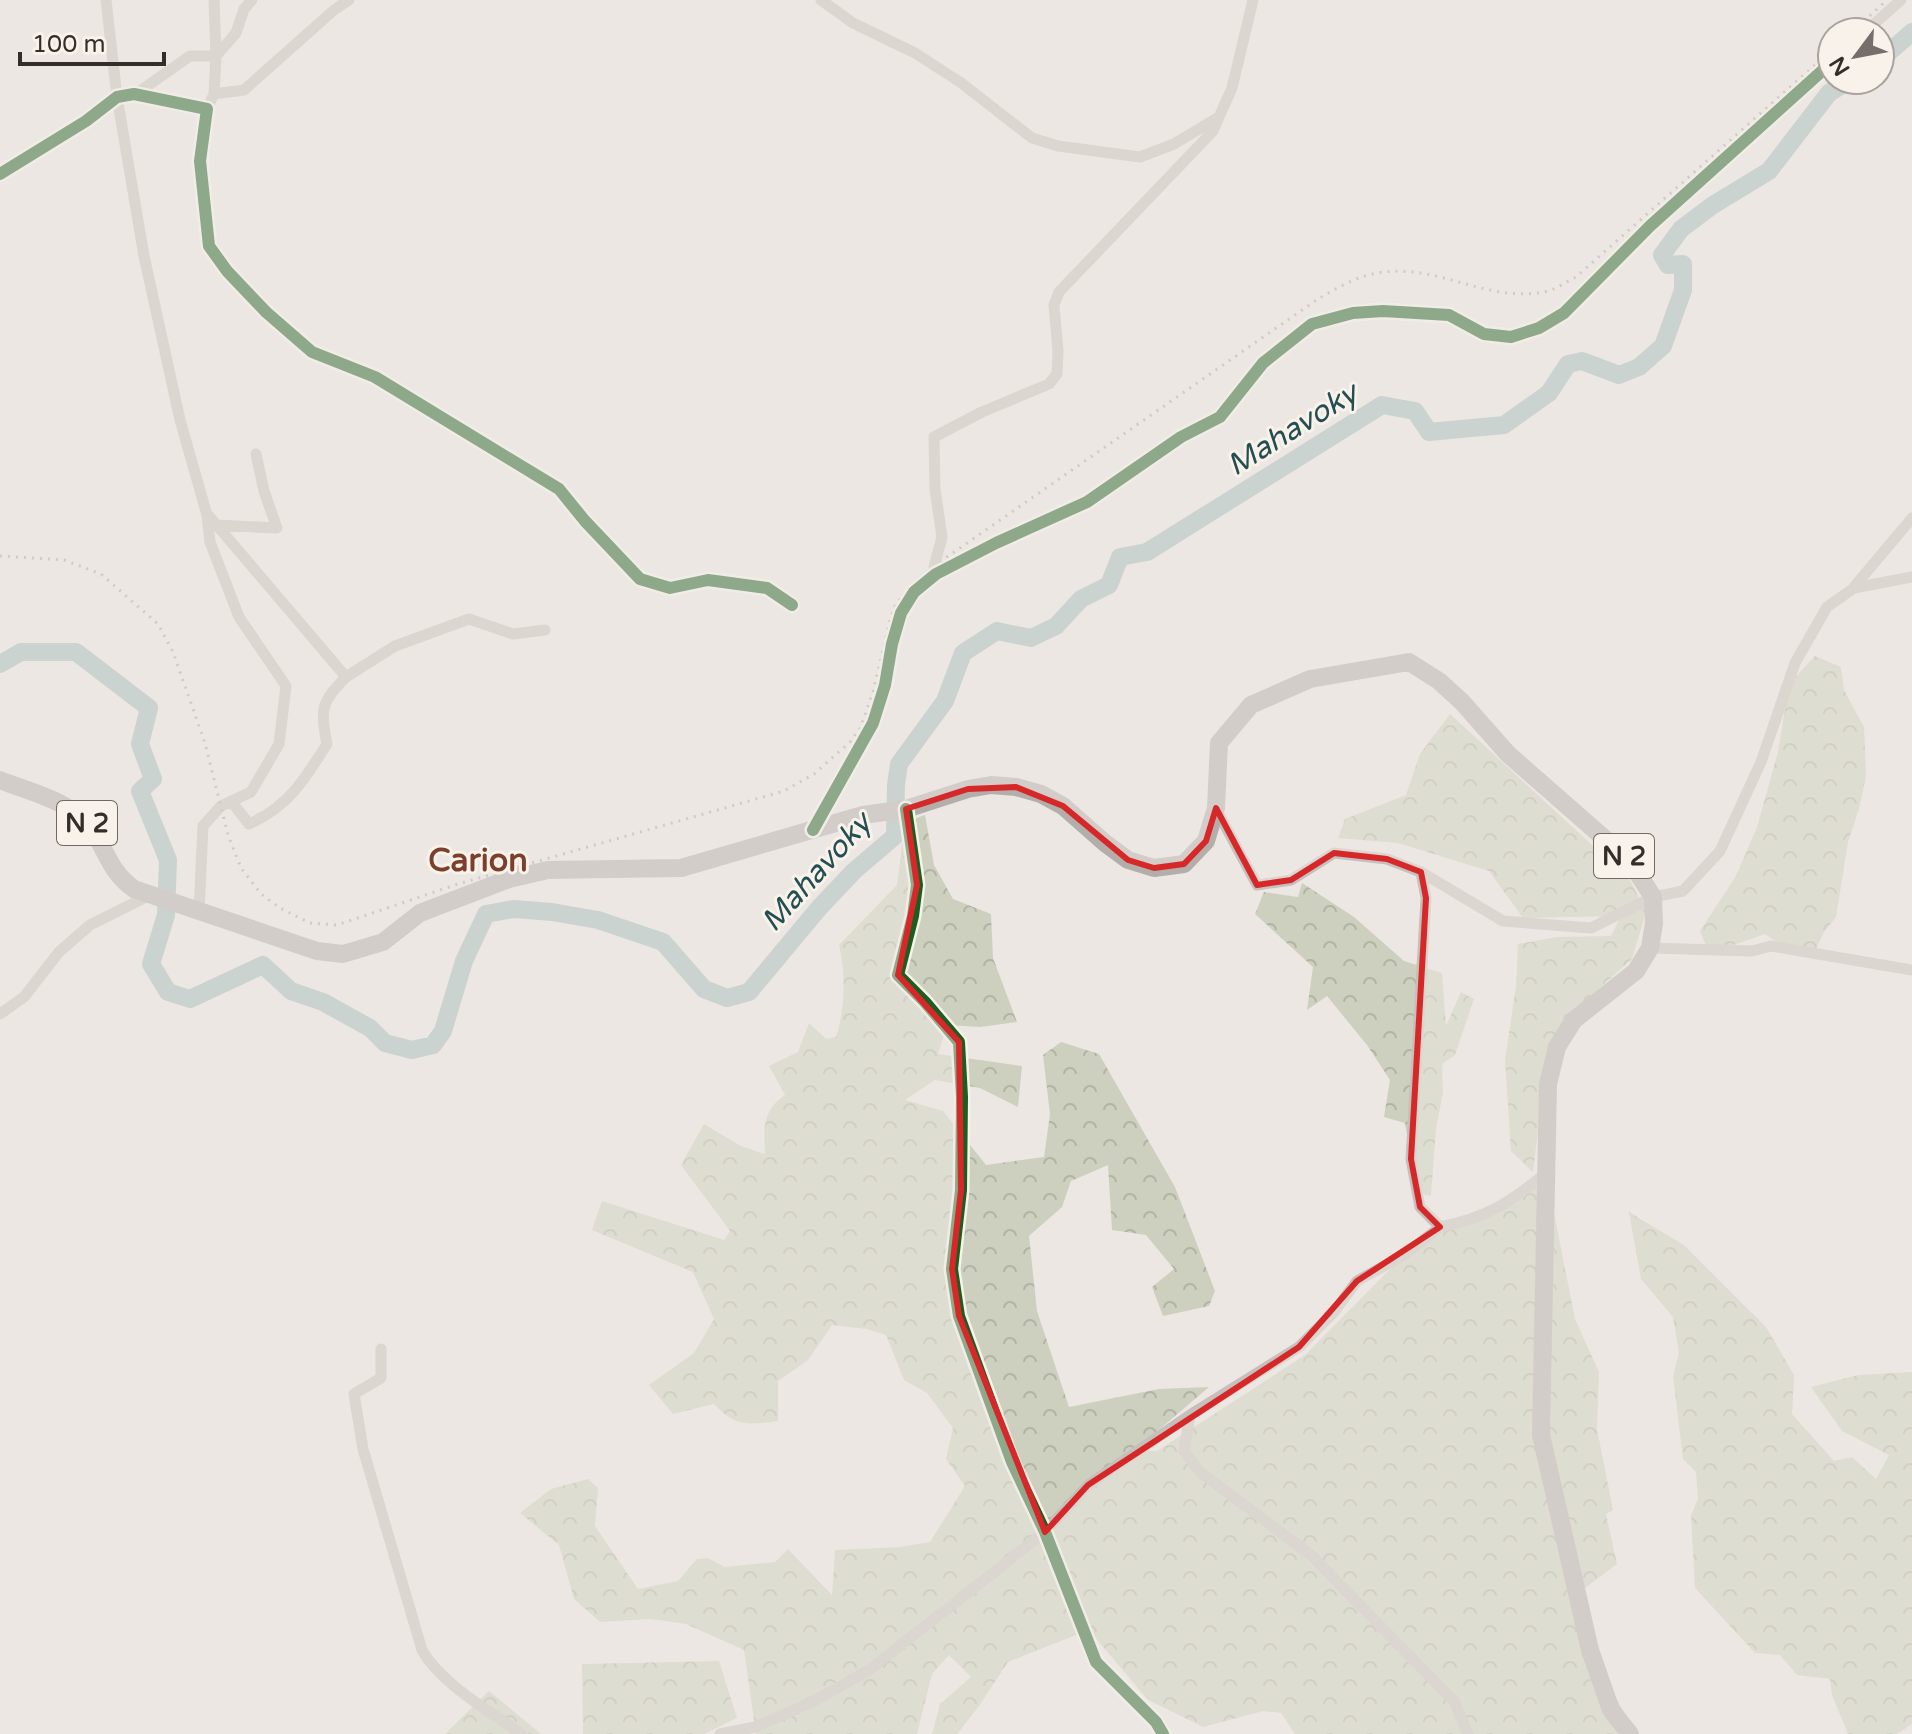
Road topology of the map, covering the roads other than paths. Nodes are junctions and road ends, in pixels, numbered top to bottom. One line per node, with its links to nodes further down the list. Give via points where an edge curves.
1 (106, 0): 13 (street)
2 (214, 0): 9 (street)
3 (252, 0): 9 (street, via 236,33)
4 (349, 0): 12 (street, via 244,90)
5 (821, 0): 15 (street, via 960,82 1032,138 1058,146 1140,157)
6 (1253, 0): 15 (street, via 1232,88)
7 (1901, 0): 8 (street)
8 (1883, 16)
9 (216, 56): 11 (street, via 190,56); 12 (street)
10 (1816, 76): 21 (street, via 1650,226 1564,313 1539,328 1511,337 1484,334 1449,315 1383,311 1312,324 1263,363 1220,417 1181,437 1087,502)
11 (134, 94): 13 (street); 14 (street)
12 (214, 94): 14 (street)
13 (118, 103): 16 (street); 18 (street, via 150,286)
14 (207, 109): 24 (street, via 200,161 209,246 237,281 312,352 375,377 559,489 640,579 670,588 708,580 767,588)
15 (1219, 117): 21 (street, via 1213,131 1059,292 1054,305 1057,374 1049,384 934,437 942,537)
16 (0, 174)
17 (256, 454): 20 (street, via 277,528)
18 (207, 515): 20 (street); 28 (street, via 210,542 239,617 286,686 279,744 251,792)
19 (1912, 518): 23 (street)
20 (216, 525): 26 (street)
21 (936, 574): 31 (street, via 914,592 901,613 873,723)
22 (1912, 577): 23 (street)
23 (1854, 588): 34 (street, via 1827,607 1795,663 1761,762 1720,851 1683,891)
24 (792, 605)
25 (545, 630): 26 (street, via 513,634 469,619 395,646)
26 (346, 677): 28 (street, via 326,698 327,744 298,789 266,817 249,824)
27 (0, 780): 33 (main road, N 2, via 78,814 119,879)
28 (231, 801): 35 (street, via 203,826)
29 (1216, 808): 30 (main road, N 2, via 1206,841 1184,864 1154,868 1128,860 1063,806 1016,787 968,789); 32 (street, via 1257,885 1291,880 1334,853 1387,859); 34 (main road, N 2, via 1219,743 1251,705 1310,679 1409,662 1439,681 1508,754 1629,860)
30 (906, 809): 31 (main road, N 2); 43 (street, via 917,885 898,975 959,1042 961,1190 952,1269 959,1316 1012,1462)
31 (813, 830): 35 (main road, N 2, via 681,868 548,870 509,879 420,913 383,942 343,954 317,951)
32 (1421, 872): 34 (street, via 1503,921 1591,928); 40 (street, via 1426,898 1411,1159 1420,1207)
33 (148, 896): 35 (main road, N 2); 38 (street, via 90,925 59,952 24,997)
34 (1653, 897): 36 (main road, N 2)
35 (192, 910)
36 (1650, 948): 37 (street, via 1752,951 1771,946); 39 (main road, via 1636,971 1574,1020 1557,1047 1548,1084)
37 (1912, 970)
38 (0, 1014)
39 (1546, 1173): 40 (street, via 1509,1203); 48 (main road, via 1541,1435 1590,1650 1611,1710)
40 (1440, 1227): 42 (street, via 1357,1281 1299,1347)
41 (381, 1349): 44 (street, via 381,1378 354,1394 360,1439 422,1650 441,1676)
42 (1190, 1415): 43 (street, via 1088,1485); 47 (street, via 1184,1451 1199,1471 1311,1555 1454,1701)
43 (1045, 1532): 45 (street, via 869,1670 755,1727); 46 (street, via 1096,1662)
44 (521, 1734)
45 (720, 1734)
46 (1163, 1734)
47 (1468, 1734)
48 (1630, 1734)

